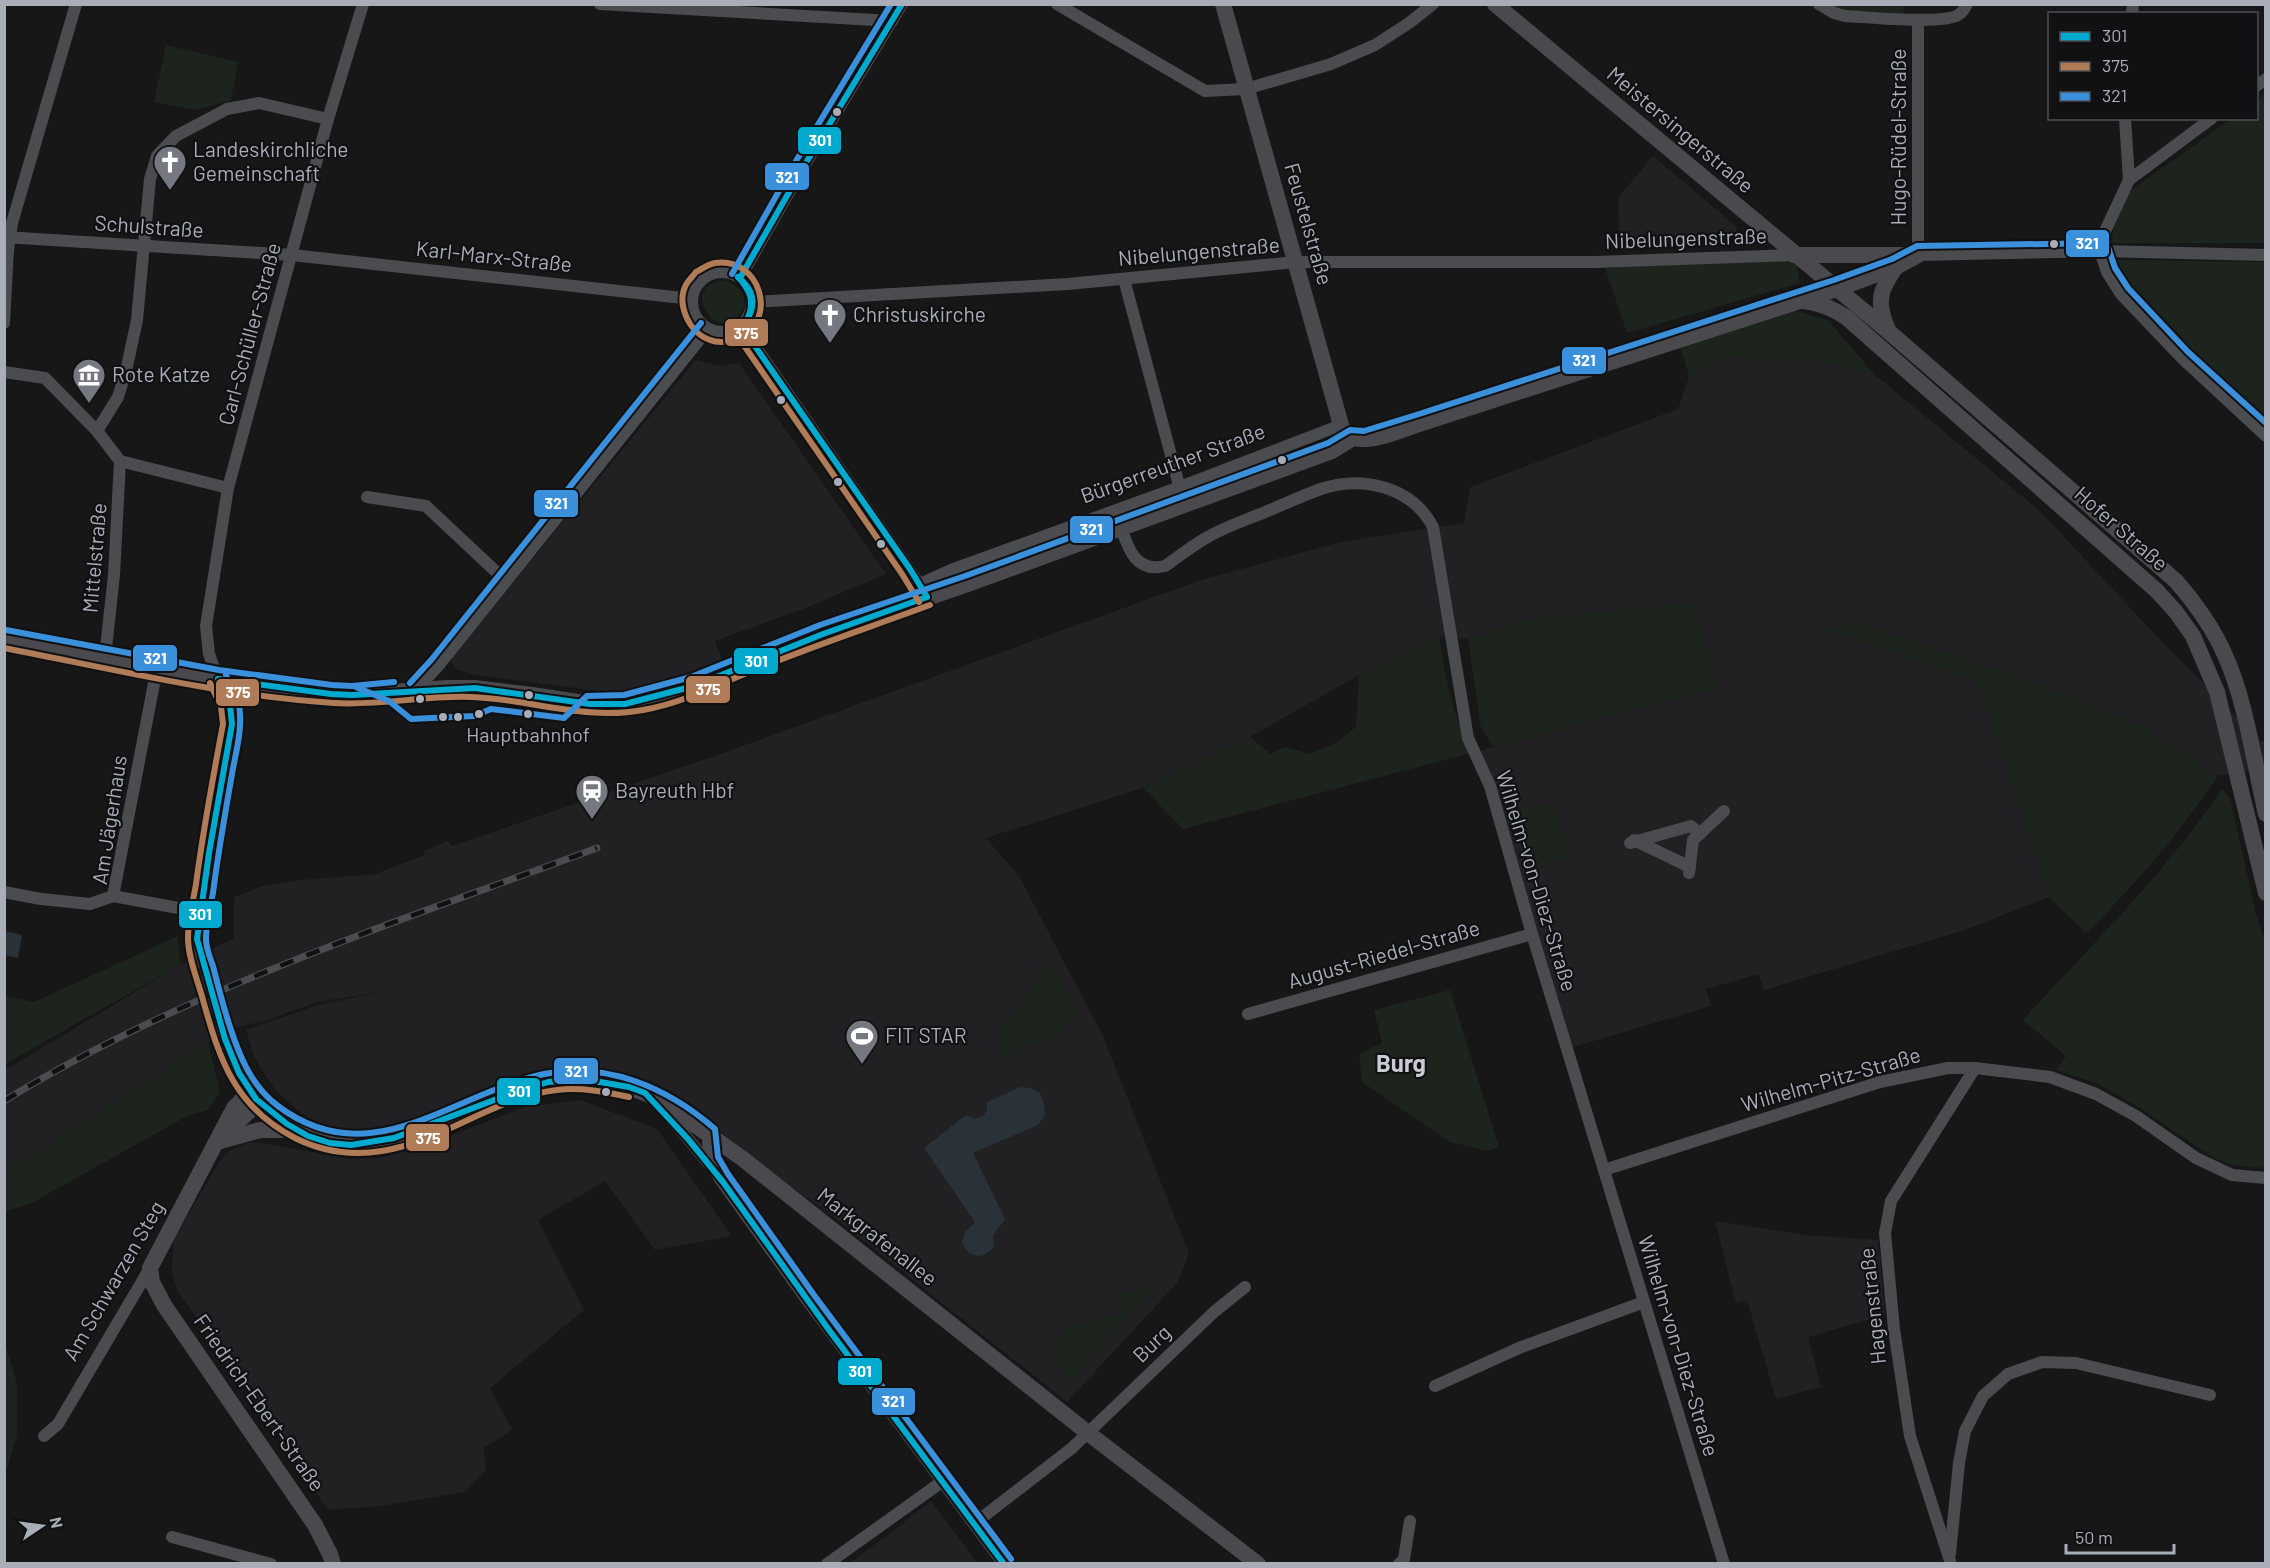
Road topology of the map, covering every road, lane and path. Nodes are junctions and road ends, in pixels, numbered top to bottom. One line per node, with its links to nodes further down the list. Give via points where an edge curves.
1 (76, 4): 18 (street)
2 (363, 4): 14 (street, Carl-Schüller-Straße)
3 (600, 4): 12 (street)
4 (902, 4): 12 (street)
5 (1058, 4): 13 (street, via 1205,91)
6 (1223, 4): 13 (street, Feustelstraße)
7 (1433, 4): 13 (street, via 1375,45 1332,64)
8 (1495, 4): 23 (street, Meistersingerstraße)
9 (1967, 4): 11 (street, via 1960,15)
10 (1822, 5): 11 (street, via 1845,16)
11 (1918, 20): 24 (street, Hugo-Rüdel-Straße)
12 (892, 21): 28 (street)
13 (1246, 89): 26 (street, Feustelstraße)
14 (328, 119): 19 (street, via 259,103 227,109 176,136 157,156 150,179); 22 (street, Carl-Schüller-Straße)
15 (2125, 120): 17 (street)
16 (2209, 120): 17 (street)
17 (2129, 180): 20 (street)
18 (7, 237): 19 (street, Schulstraße); 35 (street)
19 (145, 246): 22 (street, Schulstraße); 41 (street, via 137,320 126,372 118,397)
20 (2100, 251): 24 (street); 25 (street); 42 (street, via 2121,294)
21 (1868, 254): 23 (street); 24 (street); 30 (street, via 1869,271)
22 (292, 255): 32 (street, Karl-Marx-Straße); 46 (street, Carl-Schüller-Straße)
23 (1794, 255): 26 (street, Nibelungenstraße, via 1595,262); 31 (street, Meistersingerstraße)
24 (1918, 255): 27 (street, Bürgerreuther Straße)
25 (2265, 255)
26 (1297, 262): 29 (street, Nibelungenstraße); 40 (street, Feustelstraße)
27 (1896, 267): 30 (street, Bürgerreuther Straße); 38 (street, via 1881,291 1882,316)
28 (741, 278): 32 (street, via 726,272 710,274 698,284); 34 (street)
29 (1125, 279): 34 (street, Nibelungenstraße); 45 (street)
30 (1862, 280): 31 (street, Bürgerreuther Straße)
31 (1837, 289): 33 (street, Bürgerreuther Straße); 38 (street, Hofer Straße)
32 (692, 299): 37 (street, via 694,315)
33 (1803, 301): 43 (street, Bürgerreuther Straße); 61 (street, Hofer Straße, via 1818,302 1847,318 2176,612 2193,636 2217,692)
34 (753, 302): 36 (street, via 751,314)
35 (4, 323)
36 (741, 327): 37 (street, via 727,333); 51 (street)
37 (708, 329): 50 (street)
38 (1888, 331): 58 (street, Hofer Straße, via 2176,581 2198,607 2224,653 2237,689)
39 (4, 372): 41 (street, via 45,378)
40 (1341, 425): 43 (street, Feustelstraße, via 1343,431); 45 (street, Bürgerreuther Straße)
41 (97, 430): 44 (street)
42 (2265, 436)
43 (1359, 439): 48 (street, Bürgerreuther Straße)
44 (120, 461): 46 (street); 53 (street, Mittelstraße)
45 (1180, 487): 48 (street); 51 (street, Bürgerreuther Straße, via 951,570)
46 (228, 488): 55 (street, Carl-Schüller-Straße, via 206,626 209,654)
47 (367, 496): 50 (street, via 426,506)
48 (1184, 504): 49 (street, Bürgerreuther Straße)
49 (1121, 527): 51 (street, Bürgerreuther Straße); 64 (street, Wilhelm-von-Diez-Straße, via 1132,555 1144,566 1157,568 1216,533 1323,488 1376,484 1419,506 1433,527 1468,738 1490,786)
50 (506, 581): 56 (street)
51 (923, 591): 56 (street, Bürgerreuther Straße, via 694,686 650,699 590,704 475,688)
52 (4, 639): 53 (street, Bürgerreuther Straße)
53 (105, 657): 54 (street, Bürgerreuther Straße)
54 (157, 668): 55 (street, Bürgerreuther Straße); 62 (street, Am Jägerhaus)
55 (218, 679): 56 (street, Bürgerreuther Straße, via 352,695); 63 (street, via 230,705 232,724)
56 (417, 689)
57 (1724, 811): 59 (street)
58 (2265, 814)
59 (1700, 834): 59 (street, via 1692,840 1690,870 1632,841 1691,826)
60 (4, 892): 62 (street, via 90,904)
61 (2265, 893)
62 (113, 896): 63 (street, Am Jägerhaus)
63 (200, 912): 65 (street)
64 (1532, 934): 66 (street, August-Riedel-Straße); 74 (street, Wilhelm-von-Diez-Straße)
65 (199, 951)
66 (1248, 1014)
67 (223, 1031): 70 (street, via 235,1065)
68 (1975, 1068): 74 (street, Wilhelm-Pitz-Straße, via 1924,1072 1880,1082); 75 (street, Wilhelm-Pitz-Straße, via 2050,1077 2096,1094 2136,1116 2196,1158 2232,1175); 88 (street, Hagenstraße, via 1891,1201 1886,1233 1903,1400)
69 (639, 1091): 71 (street, via 584,1080 543,1083 402,1137 369,1144 320,1141); 72 (street, Markgrafenallee); 76 (street, via 685,1135)
70 (254, 1097): 71 (street); 73 (street, Am Schwarzen Steg)
71 (296, 1130): 73 (street, via 260,1130)
72 (708, 1134): 76 (street, via 709,1159); 82 (street, Markgrafenallee)
73 (217, 1142): 77 (street, Am Schwarzen Steg)
74 (1604, 1170): 79 (street, Wilhelm-von-Diez-Straße)
75 (2265, 1178)
76 (720, 1179): 84 (street)
77 (150, 1268): 83 (street, Am Schwarzen Steg, via 58,1424); 90 (street, Friedrich-Ebert-Straße, via 152,1282 164,1305 315,1525)
78 (1245, 1287): 82 (street, Burg)
79 (1644, 1302): 80 (street, via 1519,1348); 95 (street, Wilhelm-von-Diez-Straße)
80 (1435, 1386)
81 (2210, 1395): 88 (street, Hagenstraße, via 2076,1363 2042,1362 2008,1374 1983,1396 1965,1431)
82 (1088, 1432): 86 (street); 93 (street, Markgrafenallee)
83 (44, 1436)
84 (942, 1481): 86 (street); 91 (street)
85 (1410, 1521): 94 (street, via 1404,1559)
86 (975, 1523): 92 (street)
87 (172, 1537): 89 (street)
88 (1950, 1561)
89 (271, 1563)
90 (333, 1563)
91 (826, 1563)
92 (1004, 1563)
93 (1258, 1563)
94 (1399, 1563)
95 (1724, 1563)

